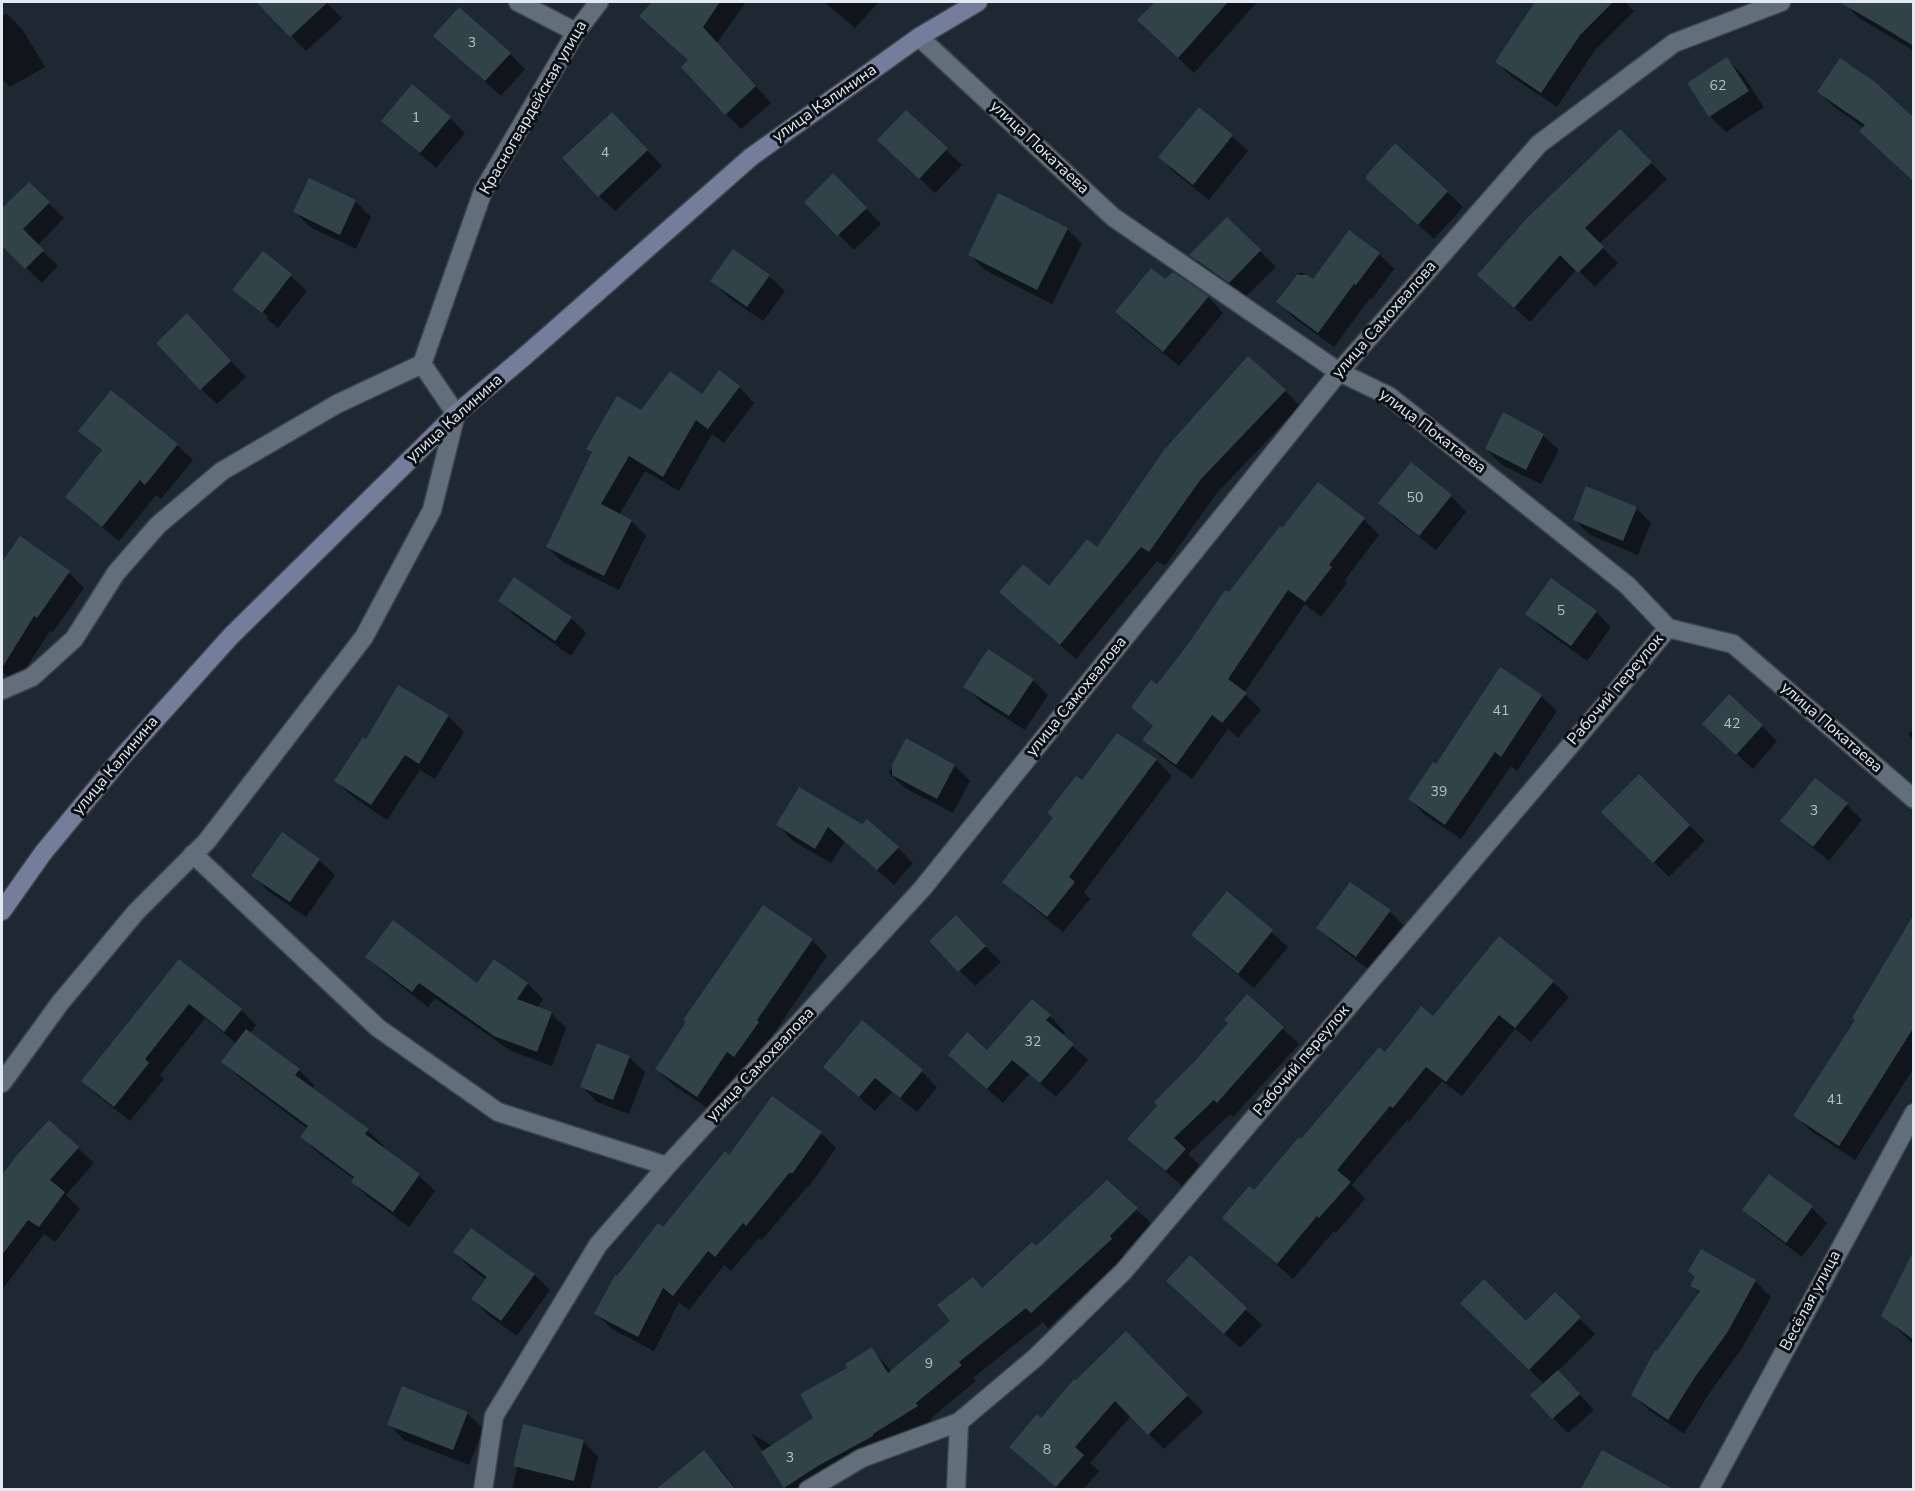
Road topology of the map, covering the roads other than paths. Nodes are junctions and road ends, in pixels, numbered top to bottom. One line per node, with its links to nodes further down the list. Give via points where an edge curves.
1 (518, 2): 5 (street)
2 (599, 2): 5 (street, Красногвардейская улица)
3 (978, 2): 6 (main road, улица Калинина)
4 (1781, 2): 8 (street, улица Самохвалова, via 1674,43 1539,144)
5 (576, 32): 7 (street, Красногвардейская улица, via 483,191)
6 (920, 37): 8 (street, улица Покатаева, via 1113,217); 9 (main road, улица Калинина, via 751,157)
7 (422, 364): 9 (street); 11 (street, via 337,404 222,471 158,525 116,573 74,639 32,677)
8 (1339, 372): 10 (street, улица Покатаева, via 1389,396 1627,585); 17 (street, улица Самохвалова, via 922,889)
9 (456, 414): 13 (street, via 432,510 364,637); 14 (main road, улица Калинина, via 231,636 123,756 43,853)
10 (1668, 628): 12 (street, улица Покатаева, via 1733,644); 18 (street, Рабочий переулок, via 1124,1271 1035,1358)
11 (2, 690)
12 (1914, 800)
13 (193, 855): 15 (street, via 113,939); 17 (street, via 378,1028 498,1112)
14 (2, 911)
15 (2, 1083)
16 (1914, 1113): 22 (street, Весёлая улица)
17 (668, 1166): 19 (street, улица Самохвалова, via 598,1245 494,1416)
18 (959, 1422): 20 (street, Рабочий переулок, via 862,1458); 21 (street)
19 (483, 1490)
20 (808, 1490)
21 (956, 1490)
22 (1709, 1490)

